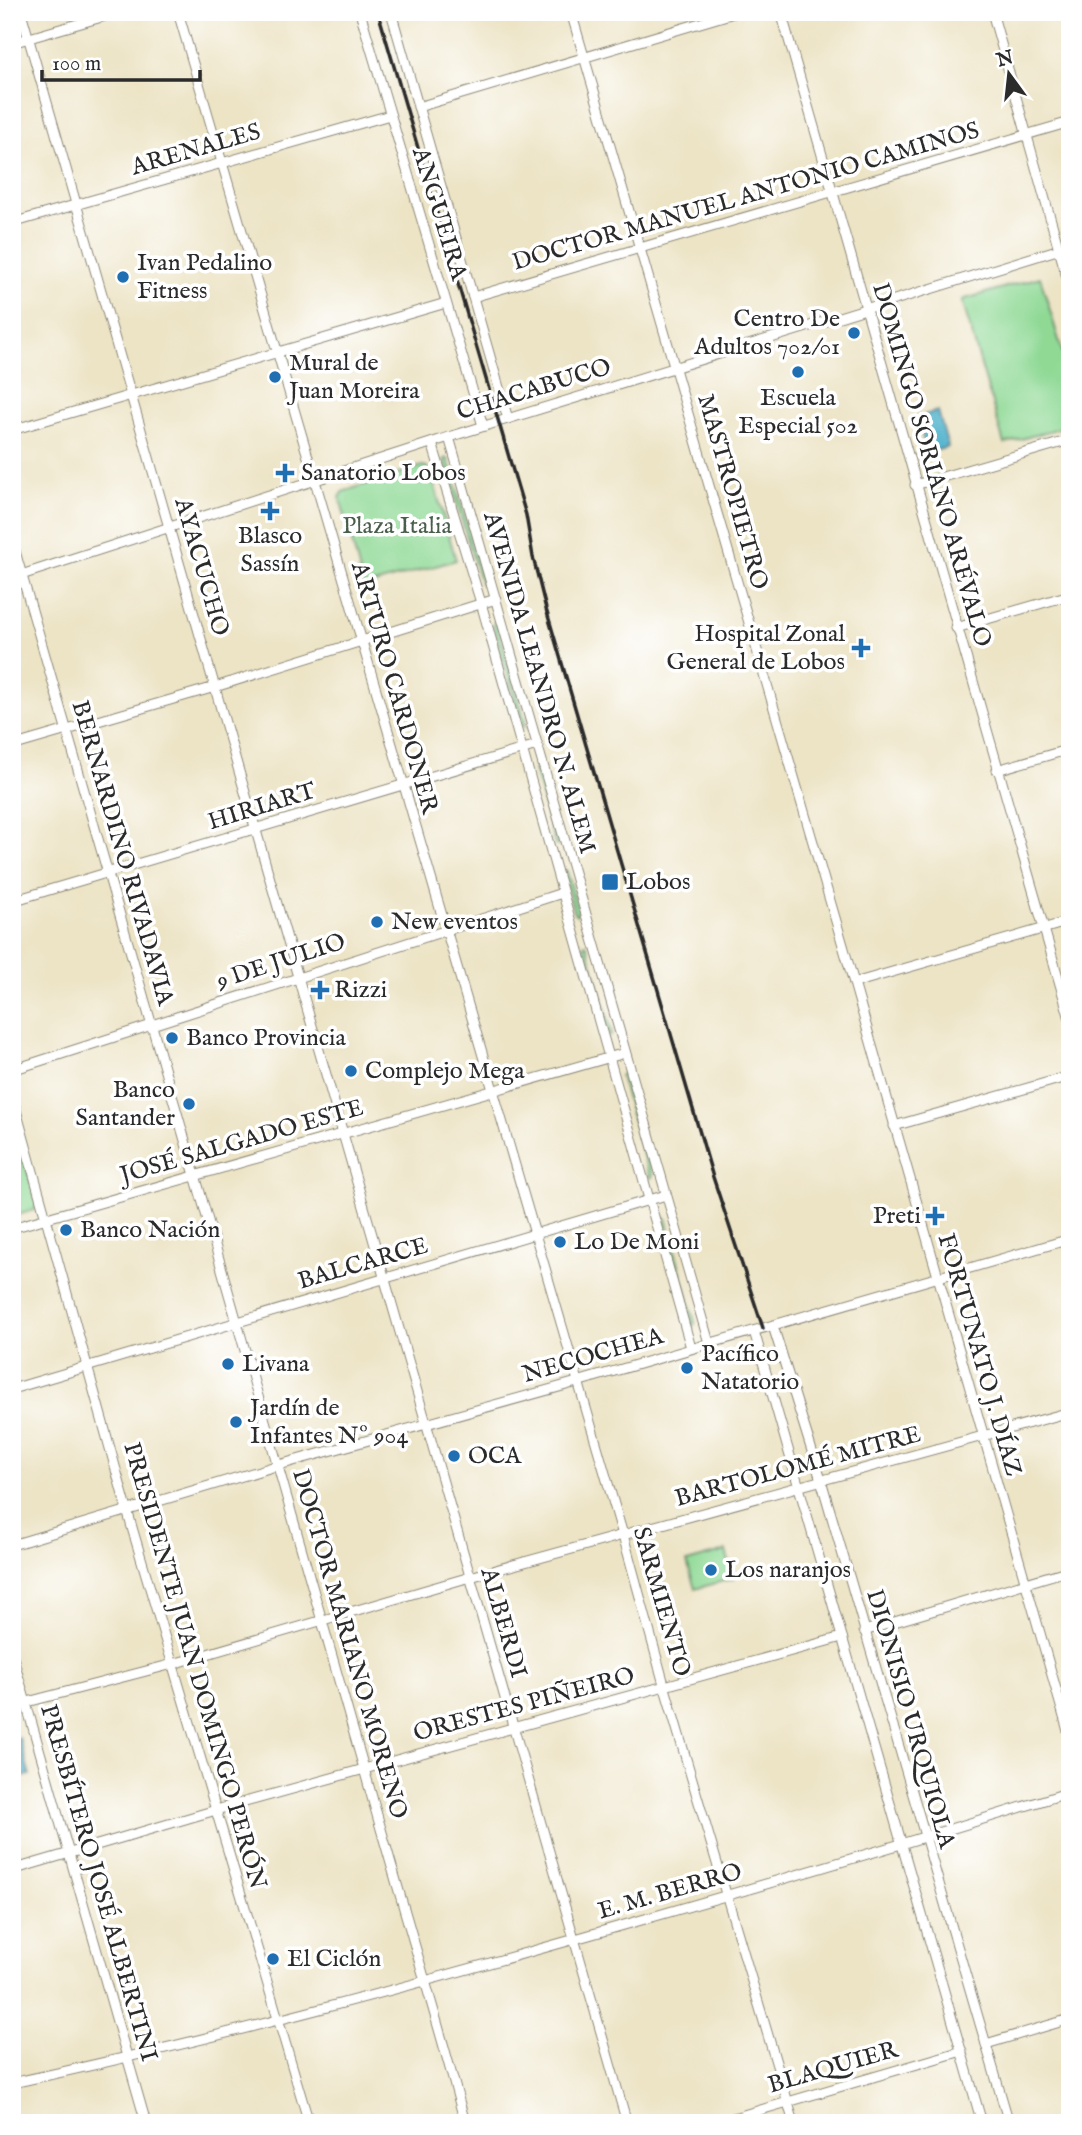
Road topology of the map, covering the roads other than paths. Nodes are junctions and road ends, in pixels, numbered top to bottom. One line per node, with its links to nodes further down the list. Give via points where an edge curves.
1 (20, 12): 10 (street, AYACUCHO)
2 (119, 12): 10 (street)
3 (178, 12): 17 (street, ARTURO CARDONER)
4 (360, 12): 14 (street, ANGUEIRA)
5 (391, 12): 13 (street, ANGUEIRA)
6 (571, 12): 12 (street, MASTROPIETRO)
7 (737, 12): 12 (street)
8 (781, 12): 18 (street, DOMINGO SORIANO ARÉVALO)
9 (992, 12): 16 (street)
10 (28, 38): 11 (street); 19 (street, AYACUCHO)
11 (12, 43)
12 (583, 57): 13 (street); 22 (street, MASTROPIETRO)
13 (418, 107): 25 (street, ANGUEIRA)
14 (390, 115): 17 (street, ARENALES); 26 (street, ANGUEIRA)
15 (1070, 122): 16 (street, DOCTOR MANUEL ANTONIO CAMINOS)
16 (1026, 135): 18 (street, DOCTOR MANUEL ANTONIO CAMINOS); 23 (street)
17 (223, 163): 19 (street, ARENALES); 28 (street, ARTURO CARDONER)
18 (833, 191): 22 (street, DOCTOR MANUEL ANTONIO CAMINOS); 27 (street, DOMINGO SORIANO ARÉVALO)
19 (76, 205): 20 (street, ARENALES); 30 (street, AYACUCHO)
20 (12, 223)
21 (1070, 246): 23 (street, CHACABUCO)
22 (638, 248): 25 (street, DOCTOR MANUEL ANTONIO CAMINOS); 29 (street, MASTROPIETRO)
23 (1059, 249): 24 (street); 27 (street, CHACABUCO)
24 (1070, 288)
25 (473, 297): 31 (street, ANGUEIRA)
26 (446, 303): 28 (street); 32 (street, ANGUEIRA)
27 (866, 307): 29 (street, CHACABUCO); 38 (street, DOMINGO SORIANO ARÉVALO)
28 (277, 352): 30 (street); 37 (street, ARTURO CARDONER)
29 (675, 366): 31 (street, CHACABUCO); 67 (street, MASTROPIETRO)
30 (131, 395): 33 (street); 39 (street, AYACUCHO)
31 (508, 419): 32 (street, CHACABUCO)
32 (483, 426): 34 (street, CHACABUCO)
33 (12, 430)
34 (449, 437): 36 (street, CHACABUCO); 43 (street, AVENIDA LEANDRO N. ALEM)
35 (1070, 440): 38 (street)
36 (432, 443): 37 (street, CHACABUCO); 44 (street, AVENIDA LEANDRO N. ALEM)
37 (313, 481): 39 (street, CHACABUCO); 46 (street, ARTURO CARDONER)
38 (915, 485): 45 (street, DOMINGO SORIANO ARÉVALO)
39 (169, 526): 41 (street, CHACABUCO); 47 (street, AYACUCHO)
40 (12, 541): 41 (street, BERNARDINO RIVADAVIA)
41 (17, 577): 48 (street, BERNARDINO RIVADAVIA)
42 (1070, 595): 45 (street)
43 (496, 599): 44 (street); 49 (street, AVENIDA LEANDRO N. ALEM)
44 (481, 603): 46 (street); 51 (street, AVENIDA LEANDRO N. ALEM)
45 (956, 628): 53 (street, DOMINGO SORIANO ARÉVALO)
46 (362, 642): 47 (street); 54 (street, ARTURO CARDONER)
47 (215, 687): 48 (street); 55 (street, AYACUCHO)
48 (67, 729): 50 (street); 58 (street, BERNARDINO RIVADAVIA)
49 (537, 745): 51 (street, HIRIART); 56 (street, AVENIDA LEANDRO N. ALEM)
50 (12, 746)
51 (522, 749): 54 (street, HIRIART); 57 (street, AVENIDA LEANDRO N. ALEM)
52 (1070, 749): 53 (street)
53 (997, 770): 63 (street, DOMINGO SORIANO ARÉVALO)
54 (402, 784): 55 (street, HIRIART); 64 (street, ARTURO CARDONER)
55 (256, 830): 58 (street, HIRIART); 66 (street, AYACUCHO)
56 (568, 853): 57 (street); 62 (street, AVENIDA LEANDRO N. ALEM)
57 (552, 858): 59 (street, AVENIDA LEANDRO N. ALEM)
58 (108, 872): 60 (street, HIRIART); 69 (street, BERNARDINO RIVADAVIA)
59 (562, 893): 64 (street, 9 DE JULIO); 65 (street, AVENIDA LEANDRO N. ALEM)
60 (12, 901)
61 (1070, 921): 63 (street)
62 (590, 928): 65 (street); 70 (street, AVENIDA LEANDRO N. ALEM)
63 (1044, 929): 67 (street); 68 (street, DOMINGO SORIANO ARÉVALO)
64 (445, 930): 66 (street, 9 DE JULIO); 74 (street, ARTURO CARDONER)
65 (573, 933): 71 (street, AVENIDA LEANDRO N. ALEM)
66 (299, 977): 69 (street, 9 DE JULIO); 77 (street, AYACUCHO)
67 (854, 983): 76 (street, FORTUNATO J. DÍAZ)
68 (1070, 1019)
69 (151, 1024): 72 (street, 9 DE JULIO); 78 (street, BERNARDINO RIVADAVIA)
70 (625, 1053): 71 (street, JOSÉ SALGADO ESTE); 79 (street, AVENIDA LEANDRO N. ALEM)
71 (609, 1057): 74 (street, JOSÉ SALGADO ESTE); 80 (street, AVENIDA LEANDRO N. ALEM)
72 (12, 1070)
73 (1070, 1076): 76 (street)
74 (493, 1091): 77 (street, JOSÉ SALGADO ESTE); 83 (street, SARMIENTO)
75 (12, 1097): 81 (street, PRESIDENTE JUAN DOMINGO PERÓN)
76 (894, 1126): 86 (street, FORTUNATO J. DÍAZ)
77 (344, 1133): 78 (street, JOSÉ SALGADO ESTE); 85 (street, ALBERDI)
78 (195, 1175): 81 (street, JOSÉ SALGADO ESTE); 87 (street, DOCTOR MARIANO MORENO)
79 (666, 1195): 80 (street, BALCARCE); 90 (street, AVENIDA LEANDRO N. ALEM)
80 (650, 1200): 83 (street, BALCARCE); 91 (street, AVENIDA LEANDRO N. ALEM)
81 (47, 1219): 82 (street, JOSÉ SALGADO ESTE); 92 (street, PRESIDENTE JUAN DOMINGO PERÓN)
82 (12, 1228)
83 (535, 1234): 85 (street, BALCARCE); 93 (street, SARMIENTO)
84 (1070, 1239): 86 (street, NECOCHEA)
85 (385, 1278): 87 (street, BALCARCE); 96 (street, ALBERDI)
86 (937, 1278): 88 (street, NECOCHEA); 97 (street, FORTUNATO J. DÍAZ)
87 (237, 1321): 92 (street, BALCARCE); 98 (street, DOCTOR MARIANO MORENO)
88 (773, 1326): 89 (street, NECOCHEA); 99 (street, DIONISIO URQUIOLA)
89 (754, 1331): 90 (street, NECOCHEA); 100 (street, DIONISIO URQUIOLA)
90 (709, 1343): 91 (street, NECOCHEA)
91 (691, 1348): 93 (street, NECOCHEA)
92 (88, 1365): 94 (street, BALCARCE); 101 (street, PRESIDENTE JUAN DOMINGO PERÓN)
93 (577, 1382): 96 (street, NECOCHEA); 102 (street, SARMIENTO)
94 (12, 1389)
95 (1070, 1412): 97 (street, BARTOLOMÉ MITRE)
96 (426, 1424): 98 (street, NECOCHEA); 105 (street, ALBERDI)
97 (982, 1436): 99 (street, BARTOLOMÉ MITRE); 106 (street, FORTUNATO J. DÍAZ)
98 (279, 1465): 101 (street, NECOCHEA); 107 (street, DOCTOR MARIANO MORENO)
99 (821, 1480): 100 (street, BARTOLOMÉ MITRE); 108 (street, DIONISIO URQUIOLA)
100 (798, 1486): 102 (street, BARTOLOMÉ MITRE); 109 (street, DIONISIO URQUIOLA)
101 (128, 1511): 103 (street, NECOCHEA); 111 (street, PRESIDENTE JUAN DOMINGO PERÓN)
102 (623, 1535): 105 (street, BARTOLOMÉ MITRE); 112 (street, SARMIENTO)
103 (12, 1545)
104 (1070, 1570): 106 (street)
105 (470, 1577): 107 (street, BARTOLOMÉ MITRE); 115 (street, ALBERDI)
106 (1025, 1583): 108 (street); 116 (street, FORTUNATO J. DÍAZ)
107 (322, 1620): 111 (street, BARTOLOMÉ MITRE); 117 (street, DOCTOR MARIANO MORENO)
108 (864, 1631): 120 (street, DIONISIO URQUIOLA)
109 (842, 1637): 112 (street, ORESTES PIÑEIRO); 121 (street, DIONISIO URQUIOLA)
110 (12, 1654): 113 (street, PRESBÍTERO JOSÉ ALBERTINI)
111 (173, 1664): 113 (street, BARTOLOMÉ MITRE); 119 (street, PRESIDENTE JUAN DOMINGO PERÓN)
112 (665, 1688): 115 (street, ORESTES PIÑEIRO); 124 (street, SARMIENTO)
113 (26, 1702): 114 (street, BARTOLOMÉ MITRE); 122 (street, PRESBÍTERO JOSÉ ALBERTINI)
114 (12, 1706)
115 (513, 1728): 117 (street, ORESTES PIÑEIRO); 125 (street, ALBERDI)
116 (1070, 1738)
117 (363, 1769): 119 (street, ORESTES PIÑEIRO); 126 (street, DOCTOR MARIANO MORENO)
118 (1070, 1792): 120 (street, E. M. BERRO)
119 (216, 1810): 122 (street, ORESTES PIÑEIRO); 128 (street, PRESIDENTE JUAN DOMINGO PERÓN)
120 (925, 1838): 121 (street, E. M. BERRO); 129 (street, DIONISIO URQUIOLA)
121 (902, 1845): 124 (street, E. M. BERRO); 130 (street, DIONISIO URQUIOLA)
122 (71, 1853): 123 (street, ORESTES PIÑEIRO); 131 (street, PRESBÍTERO JOSÉ ALBERTINI)
123 (12, 1870)
124 (726, 1896): 125 (street, E. M. BERRO); 133 (street, SARMIENTO)
125 (573, 1940): 126 (street, E. M. BERRO); 137 (street, ALBERDI)
126 (427, 1982): 128 (street, E. M. BERRO); 136 (street, DOCTOR MARIANO MORENO)
127 (1070, 2020): 129 (street)
128 (279, 2021): 131 (street, E. M. BERRO); 135 (street, PRESIDENTE JUAN DOMINGO PERÓN)
129 (986, 2044): 141 (street, DIONISIO URQUIOLA)
130 (962, 2051): 133 (street, BLAQUIER); 140 (street, DIONISIO URQUIOLA)
131 (128, 2058): 132 (street, E. M. BERRO); 134 (street, PRESBÍTERO JOSÉ ALBERTINI)
132 (12, 2083)
133 (788, 2102): 138 (street, BLAQUIER); 139 (street, SARMIENTO)
134 (146, 2123)
135 (309, 2123)
136 (465, 2123)
137 (627, 2123)
138 (716, 2123)
139 (794, 2123)
140 (982, 2123)
141 (1009, 2123)

